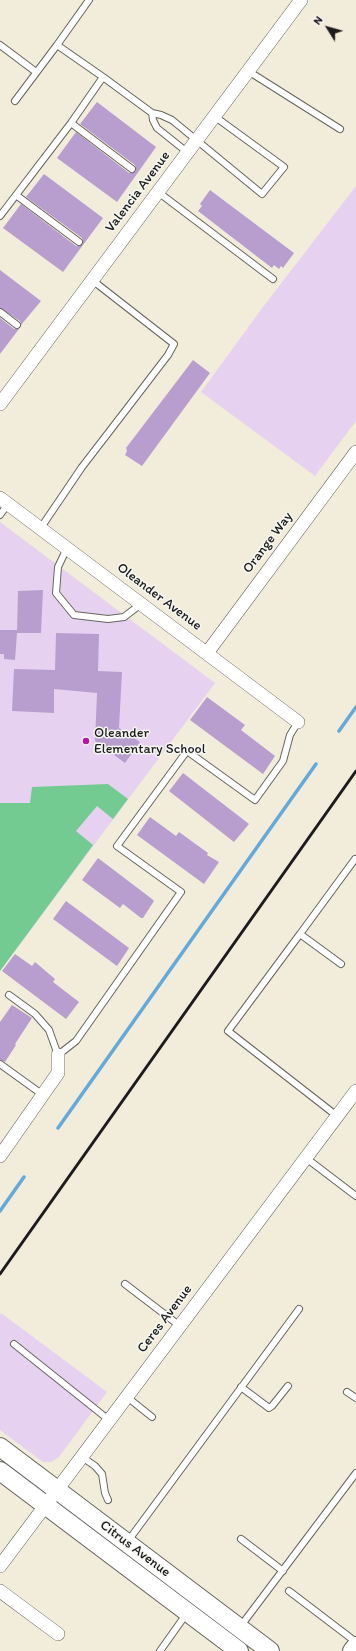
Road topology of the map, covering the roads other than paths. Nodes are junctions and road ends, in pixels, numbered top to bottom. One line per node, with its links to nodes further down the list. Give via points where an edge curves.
1 (89, 0): 3 (lane)
2 (300, 0): 5 (street, Valencia Avenue)
3 (57, 44): 6 (lane); 7 (lane)
4 (0, 46): 6 (lane)
5 (248, 71): 10 (street, Valencia Avenue); 12 (lane)
6 (36, 72): 8 (lane)
7 (103, 77): 9 (lane); 11 (lane)
8 (15, 101)
9 (152, 113): 13 (lane, via 172,120); 14 (lane, via 156,128)
10 (214, 116): 13 (street, Valencia Avenue); 13 (lane, via 284,167 262,194)
11 (71, 123): 15 (lane); 17 (lane)
12 (340, 129)
13 (196, 140): 14 (street, Valencia Avenue)
14 (188, 152): 16 (street, Valencia Avenue)
15 (132, 169)
16 (158, 192): 20 (lane); 21 (street, Valencia Avenue)
17 (16, 195): 18 (lane); 19 (lane)
18 (0, 216)
19 (79, 242)
20 (273, 278)
21 (92, 280): 24 (street, Valencia Avenue); 27 (lane, via 174,344 82,467)
22 (0, 312): 23 (lane)
23 (17, 325)
24 (0, 404)
25 (356, 452): 30 (street, Orange Way)
26 (3, 506): 27 (street, Oleander Avenue)
27 (40, 529): 28 (street, Oleander Avenue)
28 (67, 548): 29 (street, Oleander Avenue); 29 (lane, via 58,567 56,593 74,615 108,619 124,617)
29 (141, 604): 30 (street, Oleander Avenue)
30 (207, 653): 31 (street, Oleander Avenue)
31 (298, 722): 36 (lane, via 290,735 284,761 255,800 187,751 117,846 181,892 76,1041)
32 (356, 860): 33 (lane)
33 (300, 934): 34 (lane); 40 (lane, via 228,1031)
34 (341, 964)
35 (9, 995): 36 (lane, via 35,1014 49,1030)
36 (58, 1055): 39 (street, via 58,1073)
37 (0, 1064): 39 (lane)
38 (356, 1091): 40 (street, Ceres Avenue)
39 (43, 1095): 41 (street)
40 (338, 1116): 42 (street, Ceres Avenue)
41 (3, 1148)
42 (306, 1158): 43 (lane); 46 (street, Ceres Avenue)
43 (356, 1196)
44 (125, 1284): 46 (lane)
45 (299, 1309): 49 (lane)
46 (180, 1326): 51 (street, Ceres Avenue)
47 (14, 1344): 54 (lane)
48 (288, 1386): 49 (lane, via 269,1408)
49 (241, 1387): 63 (lane)
50 (347, 1392): 52 (lane)
51 (127, 1397): 53 (lane); 54 (street, Ceres Avenue)
52 (356, 1398)
53 (152, 1417)
54 (109, 1420): 56 (street, Ceres Avenue)
55 (0, 1447): 59 (main road, Citrus Avenue)
56 (82, 1457): 59 (street, Ceres Avenue); 60 (lane, via 102,1474)
57 (0, 1471): 61 (main road, Citrus Avenue)
58 (356, 1473): 65 (lane)
59 (57, 1491): 61 (street, Ceres Avenue); 63 (main road, Citrus Avenue)
60 (108, 1500)
61 (45, 1506): 64 (street, Ceres Avenue); 68 (main road, Citrus Avenue)
62 (241, 1539): 65 (lane)
63 (127, 1542): 69 (main road, Citrus Avenue)
64 (0, 1566)
65 (283, 1571): 69 (lane)
66 (0, 1591): 70 (street)
67 (289, 1591): 71 (lane)
68 (188, 1612): 73 (lane); 74 (main road, Citrus Avenue)
69 (240, 1627): 75 (main road, Citrus Avenue)
70 (58, 1634)
71 (356, 1642)
72 (356, 1646): 76 (main road)
73 (160, 1651)
74 (240, 1651)
75 (270, 1651)
76 (352, 1651)

